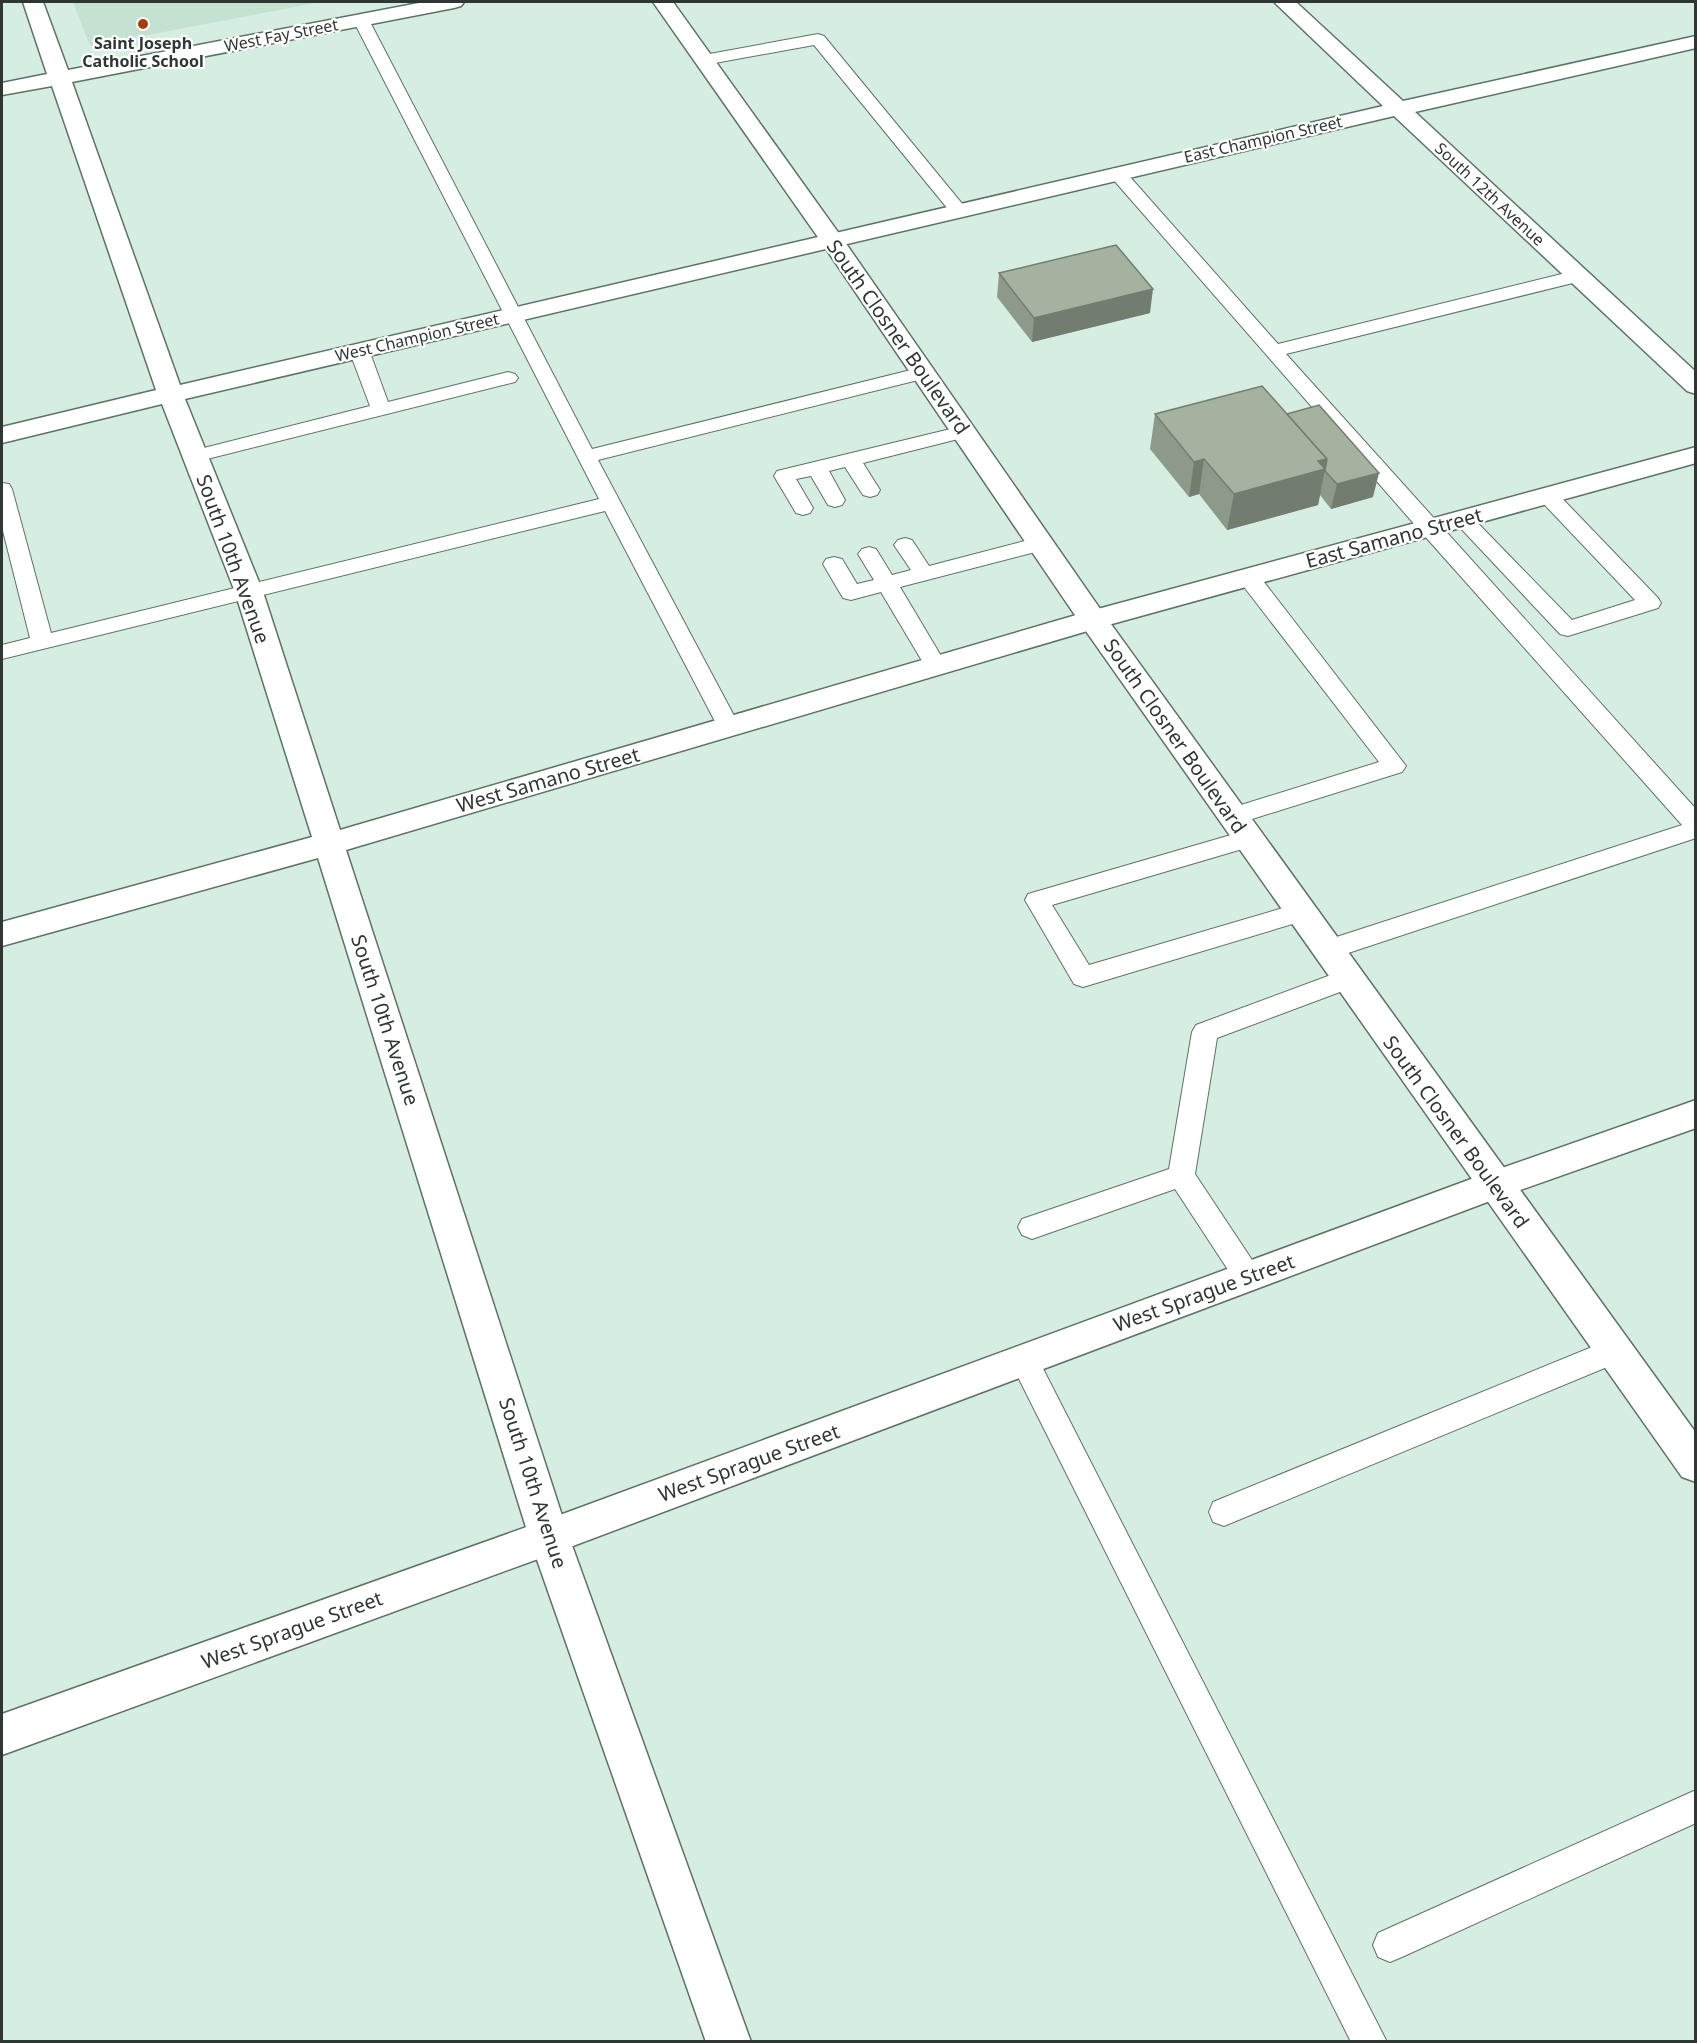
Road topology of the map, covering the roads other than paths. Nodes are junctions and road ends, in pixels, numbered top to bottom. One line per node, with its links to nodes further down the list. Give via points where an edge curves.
1 (33, 2): 8 (street, South 10th Avenue)
2 (454, 2): 5 (street, West Fay Street)
3 (663, 2): 7 (street, South Closner Boulevard)
4 (1284, 2): 10 (street, South 12th Avenue)
5 (361, 20): 8 (street, West Fay Street); 15 (lane)
6 (1695, 42): 10 (street, East Champion Street)
7 (704, 60): 12 (lane, via 818,39); 13 (street, South Closner Boulevard)
8 (61, 78): 9 (street, West Fay Street); 21 (street, South 10th Avenue)
9 (2, 89)
10 (1399, 108): 11 (street, East Champion Street); 14 (street, South 12th Avenue)
11 (1118, 173): 12 (street, East Champion Street); 17 (lane)
12 (958, 210): 13 (street, East Champion Street)
13 (832, 240): 15 (street, West Champion Street); 18 (street, South Closner Boulevard)
14 (1578, 276): 17 (lane); 20 (street, South 12th Avenue)
15 (512, 316): 16 (street, West Champion Street); 31 (lane)
16 (358, 350): 21 (street, West Champion Street); 22 (lane)
17 (1274, 351): 41 (lane)
18 (922, 373): 23 (lane); 25 (street, South Closner Boulevard)
19 (508, 378): 22 (lane)
20 (1695, 386)
21 (170, 393): 26 (street, West Champion Street); 30 (street, South 10th Avenue)
22 (381, 410): 30 (lane)
23 (746, 416): 24 (lane); 27 (lane)
24 (732, 431)
25 (963, 432): 32 (lane); 42 (street, South Closner Boulevard)
26 (2, 435)
27 (660, 438): 28 (lane); 31 (lane)
28 (684, 444)
29 (1695, 455): 36 (street, East Samano Street)
30 (195, 456): 49 (street, South 10th Avenue)
31 (586, 457): 38 (lane)
32 (851, 459): 33 (lane); 35 (lane)
33 (817, 468): 37 (lane); 39 (lane, via 784,476)
34 (2, 489): 51 (lane)
35 (870, 490)
36 (1548, 496): 40 (street, East Samano Street); 40 (lane, via 1650,603 1568,629)
37 (835, 500)
38 (610, 503): 49 (lane); 54 (lane)
39 (803, 508)
40 (1462, 519): 41 (street, East Samano Street)
41 (1429, 528): 47 (street, East Samano Street); 56 (lane)
42 (1040, 544): 46 (lane); 50 (street, South Closner Boulevard)
43 (905, 545): 46 (lane)
44 (869, 554): 48 (lane)
45 (834, 564): 48 (lane, via 851,593)
46 (924, 574): 48 (lane)
47 (1249, 578): 50 (street, East Samano Street); 55 (lane, via 1394,766)
48 (886, 584): 53 (lane)
49 (249, 592): 51 (lane); 58 (street, South 10th Avenue)
50 (1093, 620): 53 (street, West Samano Street); 55 (street, South Closner Boulevard)
51 (42, 642): 52 (lane)
52 (2, 652)
53 (936, 666): 54 (street, West Samano Street)
54 (729, 727): 58 (street, West Samano Street)
55 (1233, 816): 57 (street, South Closner Boulevard)
56 (1695, 827): 61 (lane)
57 (1248, 839): 59 (street, South Closner Boulevard); 59 (lane, via 1037,900 1083,977)
58 (329, 844): 60 (street, West Samano Street); 72 (street, South 10th Avenue)
59 (1300, 912): 61 (street, South Closner Boulevard)
60 (2, 934)
61 (1327, 950): 62 (street, South Closner Boulevard)
62 (1347, 979): 64 (lane, via 1205,1032); 65 (street, South Closner Boulevard)
63 (1695, 1114): 65 (street, West Sprague Street)
64 (1181, 1176): 66 (lane); 67 (lane)
65 (1494, 1185): 67 (street, West Sprague Street); 68 (street, South Closner Boulevard)
66 (1032, 1227)
67 (1248, 1276): 69 (street, West Sprague Street)
68 (1614, 1352): 70 (street, South Closner Boulevard); 71 (lane)
69 (1024, 1360): 72 (street, West Sprague Street); 77 (lane)
70 (1695, 1465)
71 (1224, 1512)
72 (549, 1537): 73 (street, West Sprague Street); 76 (street, South 10th Avenue)
73 (2, 1735)
74 (1695, 1806): 75 (lane)
75 (1390, 1944)
76 (729, 2042)
77 (1370, 2042)

